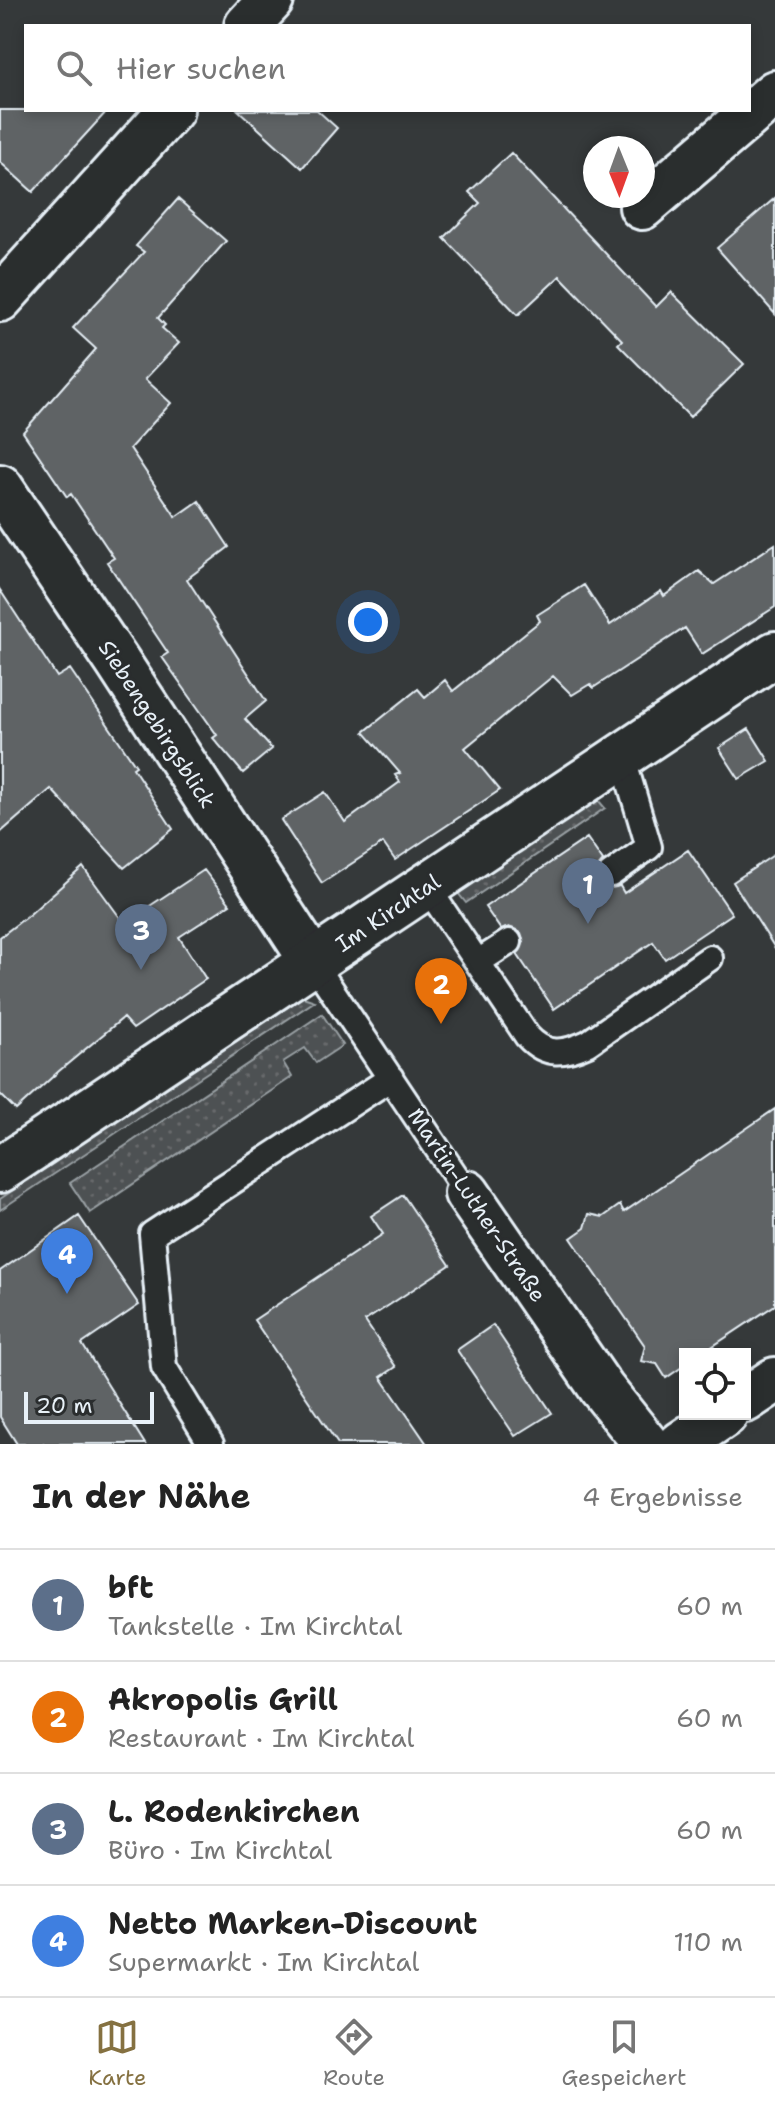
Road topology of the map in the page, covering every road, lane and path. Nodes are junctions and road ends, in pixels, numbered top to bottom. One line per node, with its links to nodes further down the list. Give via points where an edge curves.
1 (271, 0): 2 (street)
2 (249, 24)
3 (775, 93): 5 (street)
4 (169, 112): 6 (street)
5 (655, 196)
6 (0, 299)
7 (0, 487): 14 (street, Siebengebirgsblick)
8 (775, 654): 9 (street, Im Kirchtal)
9 (622, 756): 10 (lane, via 649,847); 11 (street, Im Kirchtal)
10 (611, 874)
11 (427, 887): 14 (street, Im Kirchtal); 15 (lane)
12 (509, 942): 15 (lane)
13 (710, 958): 15 (lane, via 570,1051 537,1046)
14 (313, 962): 16 (lane, Martin-Luther-Straße); 17 (street, Im Kirchtal)
15 (478, 962)
16 (391, 1078): 18 (lane, Martin-Luther-Straße); 22 (lane, via 152,1234 164,1367)
17 (0, 1170)
18 (467, 1193): 23 (street, Martin-Luther-Straße)
19 (775, 1380): 20 (street)
20 (751, 1396)
21 (716, 1420): 24 (street)
22 (211, 1444)
23 (646, 1444)
24 (681, 1444)

